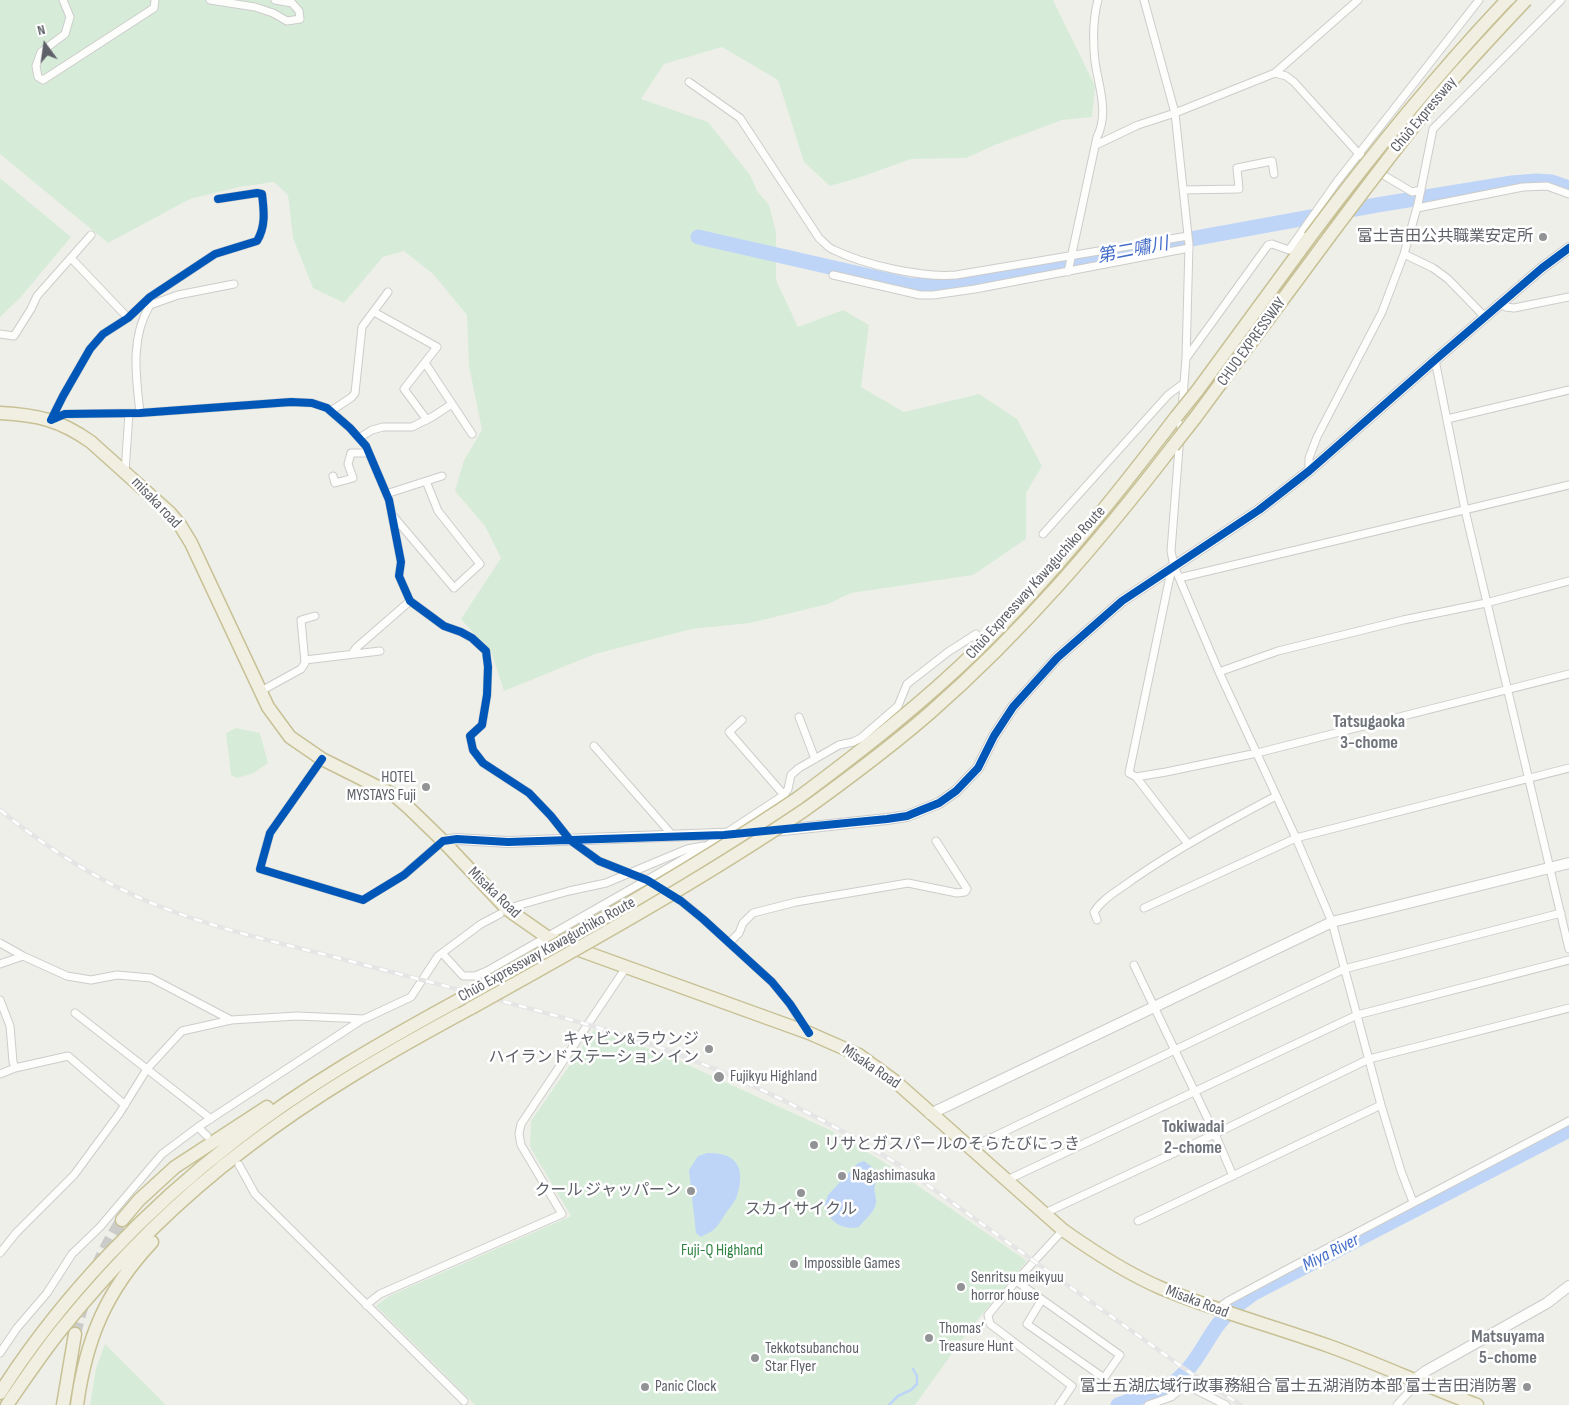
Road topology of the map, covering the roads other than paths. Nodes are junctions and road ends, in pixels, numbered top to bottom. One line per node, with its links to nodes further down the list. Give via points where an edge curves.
1 (63, 0): 2 (street, via 70,17 65,34 41,52 36,66 38,76 43,80 154,8)
2 (155, 0)
3 (210, 0): 4 (street, via 255,7 287,21 300,19 299,11 292,3)
4 (275, 0)
5 (1098, 0): 15 (street, via 1094,52 1103,119)
6 (1144, 0): 14 (street)
7 (1358, 0): 12 (street)
8 (1479, 0): 16 (street)
9 (1507, 0): 25 (highway, Chūō Expressway, bridge, via 1417,100)
10 (1526, 0): 26 (highway, Chūō Expressway, bridge, via 1430,106)
11 (1560, 0): 19 (street, via 1434,129)
12 (1275, 73): 14 (street); 16 (street, via 1294,82)
13 (689, 82): 30 (street, via 740,118 819,238 832,249 878,265 928,276 956,275)
14 (1174, 113): 15 (street, via 1138,125); 18 (street)
15 (1096, 145): 30 (street)
16 (1359, 154): 19 (street, via 1385,176 1412,192); 42 (street, via 1289,250 1268,245)
17 (1274, 174): 18 (street, via 1272,161 1237,168 1239,189)
18 (1183, 190): 24 (street)
19 (1421, 192): 22 (street)
20 (1569, 194): 22 (street, via 1548,186 1523,187)
21 (218, 199): 40 (street, via 262,194 264,220 257,241 215,254 150,297)
22 (1418, 206): 29 (street)
23 (91, 235): 31 (street)
24 (1188, 236): 27 (street); 30 (street)
25 (1310, 237): 52 (highway, CHUO EXPRESSWAY, bridge)
26 (1329, 237): 58 (highway, CHUO EXPRESSWAY, bridge)
27 (1189, 247): 32 (street); 42 (street)
28 (1569, 248): 37 (street)
29 (1404, 254): 39 (street, via 1448,279); 60 (street, via 1382,312 1317,437 1309,458)
30 (1072, 257): 32 (street)
31 (71, 258): 40 (street); 41 (street, via 37,296 14,336)
32 (1069, 270): 33 (street, via 934,295 920,295)
33 (833, 275)
34 (234, 284): 51 (street, via 178,295 150,305 138,334 134,368)
35 (388, 292): 38 (street)
36 (1569, 297): 37 (street, via 1514,308)
37 (1500, 304): 39 (street)
38 (374, 312): 44 (street, via 437,347); 48 (street, via 362,327 355,393)
39 (1485, 317): 43 (street)
40 (128, 318): 54 (street, via 103,334 90,349)
41 (0, 334)
42 (1186, 358): 45 (street)
43 (1435, 360): 53 (street); 60 (street)
44 (425, 363): 47 (street); 55 (street, via 404,389)
45 (1184, 383): 69 (street, via 1168,395); 70 (street, via 1171,551)
46 (1569, 390): 53 (street)
47 (452, 404): 55 (street); 56 (street)
48 (331, 411): 51 (street, via 312,403 291,402); 57 (street)
49 (0, 414): 54 (highway, misaka road)
50 (129, 414): 51 (street); 54 (street, via 65,414); 61 (street)
51 (140, 414)
52 (1176, 417): 131 (highway, Chūō Expressway Kawaguchiko Route, bridge, via 1055,567 979,648 886,730 798,798 734,841)
53 (1446, 419): 67 (street)
54 (51, 420): 61 (highway, misaka road, via 78,433)
55 (427, 420): 57 (street, via 412,427 372,430)
56 (472, 434)
57 (359, 438): 59 (street)
58 (1173, 446): 147 (highway, Chūō Expressway Kawaguchiko Route, bridge, via 1116,519 1011,636 931,712 806,809 676,892 371,1064)
59 (370, 454): 62 (street, via 351,452 348,464 353,478 335,483); 66 (street)
60 (1309, 471): 70 (street, via 1259,510)
61 (125, 472): 83 (highway, misaka road, via 180,525)
62 (333, 476)
63 (442, 476): 64 (street)
64 (426, 481): 66 (street); 68 (street, via 438,511 480,564 454,588)
65 (1569, 485): 67 (street)
66 (386, 494): 68 (street)
67 (1465, 510): 71 (street); 74 (street)
68 (392, 515): 73 (street, via 402,562 399,576)
69 (1043, 534)
70 (1174, 566): 71 (street); 91 (street, via 1129,773); 95 (street, via 1122,601 1057,658 1013,707 978,768 956,791 938,803 907,816 887,820)
71 (1179, 578): 80 (street)
72 (1569, 581): 74 (street)
73 (410, 601): 78 (street); 98 (street, via 444,626 472,638 486,651 487,695 482,724 470,736 473,750 483,763 529,793)
74 (1486, 602): 80 (street, via 1278,651); 82 (street)
75 (315, 616): 79 (street, via 301,620)
76 (976, 634): 89 (street, via 907,684 898,706 861,738 839,745)
77 (380, 650): 78 (street)
78 (352, 654): 79 (street)
79 (305, 660): 83 (street, via 301,669)
80 (1219, 672): 87 (street)
81 (1569, 674): 82 (street)
82 (1507, 689): 87 (street); 92 (street)
83 (261, 691): 88 (highway, Misaka Road, via 268,707 290,737)
84 (799, 717): 89 (street)
85 (742, 720): 93 (street, via 729,732)
86 (594, 746): 96 (street)
87 (1257, 753): 91 (street); 94 (street)
88 (322, 759): 99 (highway, Misaka Road, via 394,795); 99 (street, via 270,833 260,870 363,900 404,875)
89 (815, 759): 93 (street, via 790,775)
90 (1569, 768): 92 (street)
91 (1136, 777): 101 (street)
92 (1528, 778): 97 (street); 104 (street)
93 (784, 795): 95 (street)
94 (1276, 796): 97 (street); 101 (street)
95 (724, 835): 96 (street); 102 (street)
96 (673, 837): 98 (street)
97 (1296, 838): 108 (street); 112 (street)
98 (570, 840): 99 (street); 105 (street, via 599,861)
99 (443, 841): 113 (highway, Misaka Road, via 507,910)
100 (936, 841): 115 (street, via 966,892 908,883 796,902 753,912)
101 (1188, 844): 111 (street, via 1103,901 1094,912)
102 (708, 845): 105 (street, via 687,849); 106 (street)
103 (1569, 863): 104 (street)
104 (1550, 868): 109 (street); 112 (street)
105 (630, 872): 106 (street); 107 (street, via 606,883)
106 (647, 880): 113 (street); 115 (street, via 681,901)
107 (516, 906)
108 (1144, 908)
109 (1561, 913): 116 (street); 123 (street)
110 (500, 914): 117 (street)
111 (1097, 920)
112 (1332, 922): 123 (street); 125 (street)
113 (547, 937): 117 (street, via 475,976 463,976); 122 (highway, Misaka Road)
114 (0, 943): 118 (street)
115 (729, 943): 132 (street, via 772,982)
116 (1569, 949)
117 (442, 953): 129 (street, via 411,996)
118 (23, 956): 120 (street); 130 (street, via 67,976 91,980 117,975 151,978)
119 (1569, 960): 128 (street)
120 (0, 964)
121 (1134, 965): 125 (street)
122 (627, 966): 132 (highway, Misaka Road); 163 (street, via 521,1124 521,1145 562,1214 380,1294)
123 (1344, 969): 128 (street); 133 (street)
124 (0, 1000): 135 (street, via 10,1026)
125 (1154, 1007): 133 (street); 141 (street)
126 (1569, 1008): 134 (street)
127 (75, 1013): 136 (street)
128 (1357, 1014): 134 (street); 138 (street)
129 (364, 1018): 130 (street, via 297,1016); 142 (street)
130 (231, 1020): 136 (street, via 182,1032)
131 (407, 1028): 154 (highway, via 337,1063 195,1153 157,1182); 168 (highway, Chūō Expressway Kawaguchiko Route, via 280,1108 192,1176 84,1282)
132 (809, 1033): 141 (highway, Misaka Road, via 859,1054)
133 (1175, 1050): 138 (street); 148 (street)
134 (1369, 1059): 139 (street); 145 (street)
135 (15, 1068): 137 (street); 140 (street, via 68,1056)
136 (148, 1070): 140 (street); 142 (street)
137 (0, 1074)
138 (1194, 1090): 145 (street); 151 (street)
139 (1381, 1105): 150 (street); 152 (street)
140 (125, 1106): 158 (street, via 74,1175)
141 (930, 1114): 148 (highway, Misaka Road)
142 (211, 1118): 144 (street)
143 (1569, 1121): 152 (street)
144 (198, 1127): 146 (street); 166 (street, via 162,1154 100,1227 72,1254 47,1293 16,1328)
145 (1215, 1134): 150 (street); 153 (street)
146 (207, 1136)
147 (246, 1148): 172 (highway, Chūō Expressway Kawaguchiko Route, via 180,1204 94,1291 59,1332); 174 (highway, via 144,1250 112,1292 93,1336)
148 (970, 1148): 151 (highway, Misaka Road)
149 (239, 1165): 163 (street, via 255,1194)
150 (1233, 1176): 155 (street)
151 (1007, 1180): 153 (highway, Misaka Road)
152 (1413, 1202): 164 (street, via 1228,1301)
153 (1044, 1213): 156 (highway, Misaka Road)
154 (122, 1220)
155 (1138, 1221)
156 (1063, 1230): 160 (street); 164 (highway, Misaka Road, via 1124,1270)
157 (0, 1237): 158 (street)
158 (7, 1244): 159 (street)
159 (0, 1253)
160 (1016, 1282): 162 (street); 175 (street, via 988,1315 990,1324 1072,1386)
161 (1569, 1286): 167 (street, via 1548,1303)
162 (1041, 1301): 162 (street, via 1120,1355 1104,1378 1027,1324)
163 (366, 1305): 170 (street)
164 (1220, 1311): 167 (highway, Misaka Road, via 1329,1346)
165 (75, 1334): 173 (highway)
166 (0, 1353)
167 (1415, 1379): 171 (highway, Misaka Road); 179 (street, via 1410,1391)
168 (0, 1393)
169 (1171, 1397): 176 (street); 177 (street); 178 (street, via 1186,1384)
170 (464, 1401)
171 (1470, 1404)
172 (7, 1405)
173 (63, 1405)
174 (77, 1405)
175 (1059, 1405)
176 (1148, 1405)
177 (1174, 1405)
178 (1226, 1405)
179 (1397, 1405)

